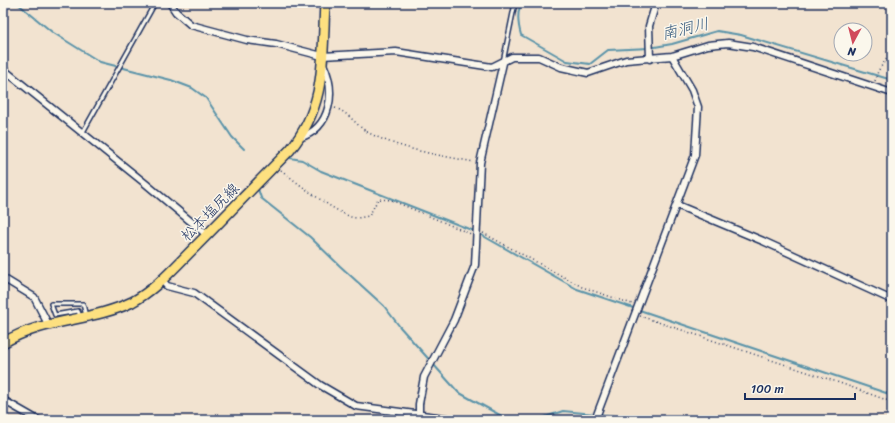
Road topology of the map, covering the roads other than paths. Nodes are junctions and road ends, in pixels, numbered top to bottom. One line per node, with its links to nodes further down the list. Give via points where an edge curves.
1 (155, 3): 12 (lane)
2 (170, 3): 7 (street, via 191,25 247,40 276,44)
3 (325, 3): 7 (main road, 松本塩尻線)
4 (515, 3): 9 (lane)
5 (656, 3): 8 (street, via 649,26)
6 (672, 56): 8 (street); 11 (street, via 708,45 728,43 753,47); 14 (street, via 692,90 698,107 694,155)
7 (322, 59): 9 (street, via 396,52 492,67); 13 (main road, 松本塩尻線, via 317,101 310,121); 13 (street, via 330,90 329,106 326,116 316,129)
8 (650, 59): 9 (street, via 626,60 588,73 561,67 539,57 512,58)
9 (503, 63): 23 (street, via 480,163 475,265 454,320 424,377)
10 (3, 69): 12 (street)
11 (892, 92)
12 (83, 132): 15 (street)
13 (299, 138): 15 (main road, 松本塩尻線)
14 (677, 205): 18 (street); 26 (street)
15 (207, 235): 17 (main road, 松本塩尻線)
16 (3, 278): 20 (street, via 34,297)
17 (162, 280): 19 (main road, 松本塩尻線, via 120,308); 23 (street, via 168,286 194,293 348,403)
18 (892, 300)
19 (84, 317): 19 (lane, via 78,310 55,315 51,304 83,304); 20 (main road, 松本塩尻線)
20 (48, 324): 21 (main road, 松本塩尻線, via 33,328)
21 (3, 343)
22 (3, 400): 24 (street)
23 (419, 418): 25 (street)
24 (38, 420)
25 (459, 420)
26 (595, 420)

